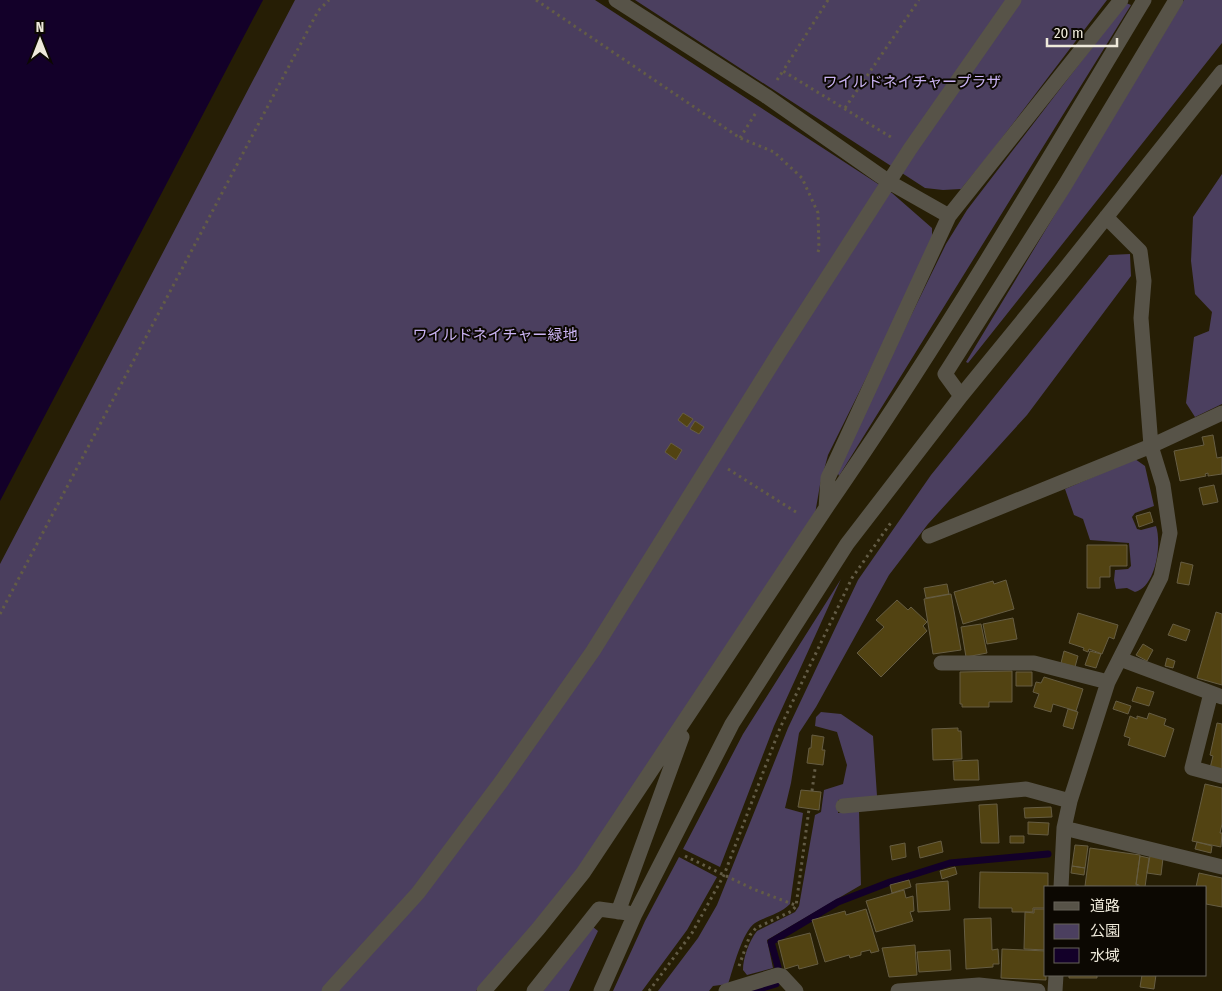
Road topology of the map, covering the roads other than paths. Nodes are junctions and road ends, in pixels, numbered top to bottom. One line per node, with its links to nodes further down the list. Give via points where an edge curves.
1 (616, 0): 7 (street, via 766,96)
2 (1014, 0): 7 (street)
3 (1121, 0): 8 (street)
4 (1144, 0): 13 (street, via 972,283)
5 (1176, 0): 10 (street, via 1065,185 945,374)
6 (1222, 72): 9 (street)
7 (889, 182): 8 (street); 30 (street, via 593,651 418,893)
8 (949, 216): 13 (street, via 828,478)
9 (1106, 217): 10 (street); 12 (street, via 1140,251 1144,281 1141,318)
10 (961, 396): 27 (street, via 847,544 732,724)
11 (1222, 413): 12 (street)
12 (1151, 446): 14 (street); 15 (street, via 1163,485 1170,533 1161,577)
13 (826, 508): 19 (street)
14 (929, 536)
15 (1120, 659): 17 (street); 18 (street)
16 (941, 663): 17 (street, via 1034,663)
17 (1108, 682): 21 (street)
18 (1216, 695): 20 (street, via 1192,768)
19 (691, 712): 26 (street); 31 (street, via 583,873)
20 (1222, 776)
21 (1070, 801): 22 (street, via 1026,789); 23 (street)
22 (843, 806)
23 (1064, 828): 24 (street); 25 (street)
24 (1222, 867)
25 (1061, 886)
26 (618, 912): 27 (street); 32 (street, via 599,909)
27 (635, 914): 33 (street)
28 (1056, 976): 37 (street)
29 (728, 990): 34 (street, via 778,975)
30 (329, 991)
31 (484, 991)
32 (534, 991)
33 (601, 991)
34 (796, 991)
35 (898, 991): 36 (street, via 979,985)
36 (1038, 991)
37 (1055, 991)

